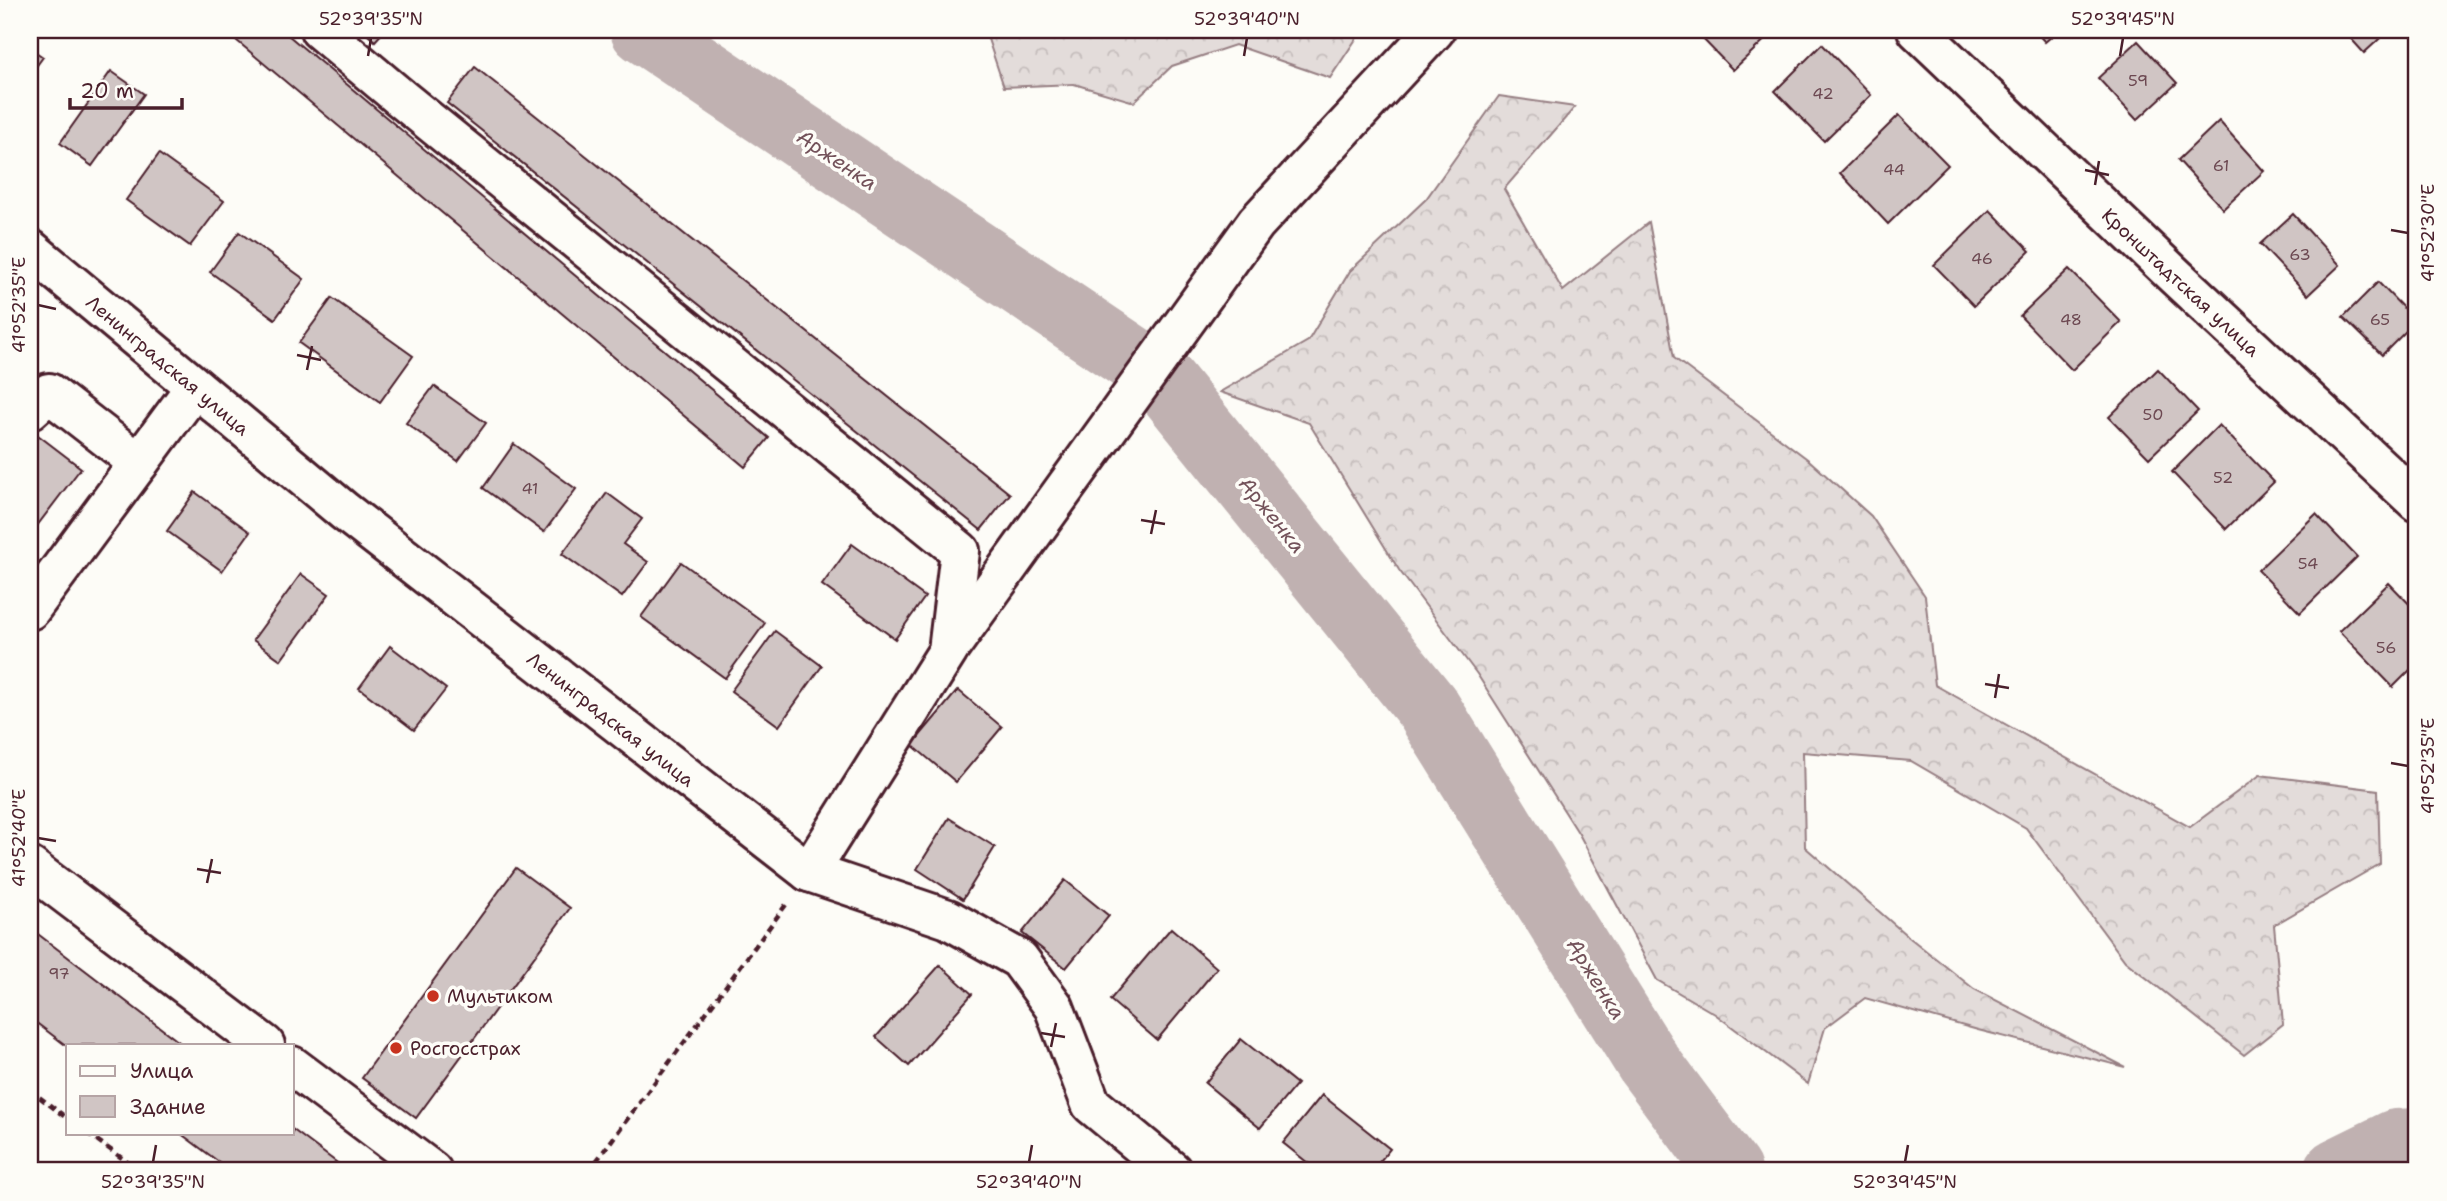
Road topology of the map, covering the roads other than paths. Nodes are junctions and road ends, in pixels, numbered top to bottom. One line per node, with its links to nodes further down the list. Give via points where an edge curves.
1 (320, 30): 10 (street, via 960,551)
2 (1435, 30): 10 (street, via 1256,223)
3 (1917, 30): 8 (street, Кронштадтская улица)
4 (30, 249): 5 (street, Ленинградская улица)
5 (195, 387): 7 (street); 12 (street, Ленинградская улица, via 344,511)
6 (30, 410): 7 (street, via 49,393)
7 (139, 463): 9 (street)
8 (2417, 502)
9 (30, 610)
10 (948, 651): 12 (street)
11 (30, 867): 13 (street)
12 (809, 872): 16 (street, Ленинградская улица, via 948,919 1019,959 1054,1007 1091,1104)
13 (264, 1044)
14 (294, 1068): 15 (street)
15 (432, 1171)
16 (1172, 1171)

